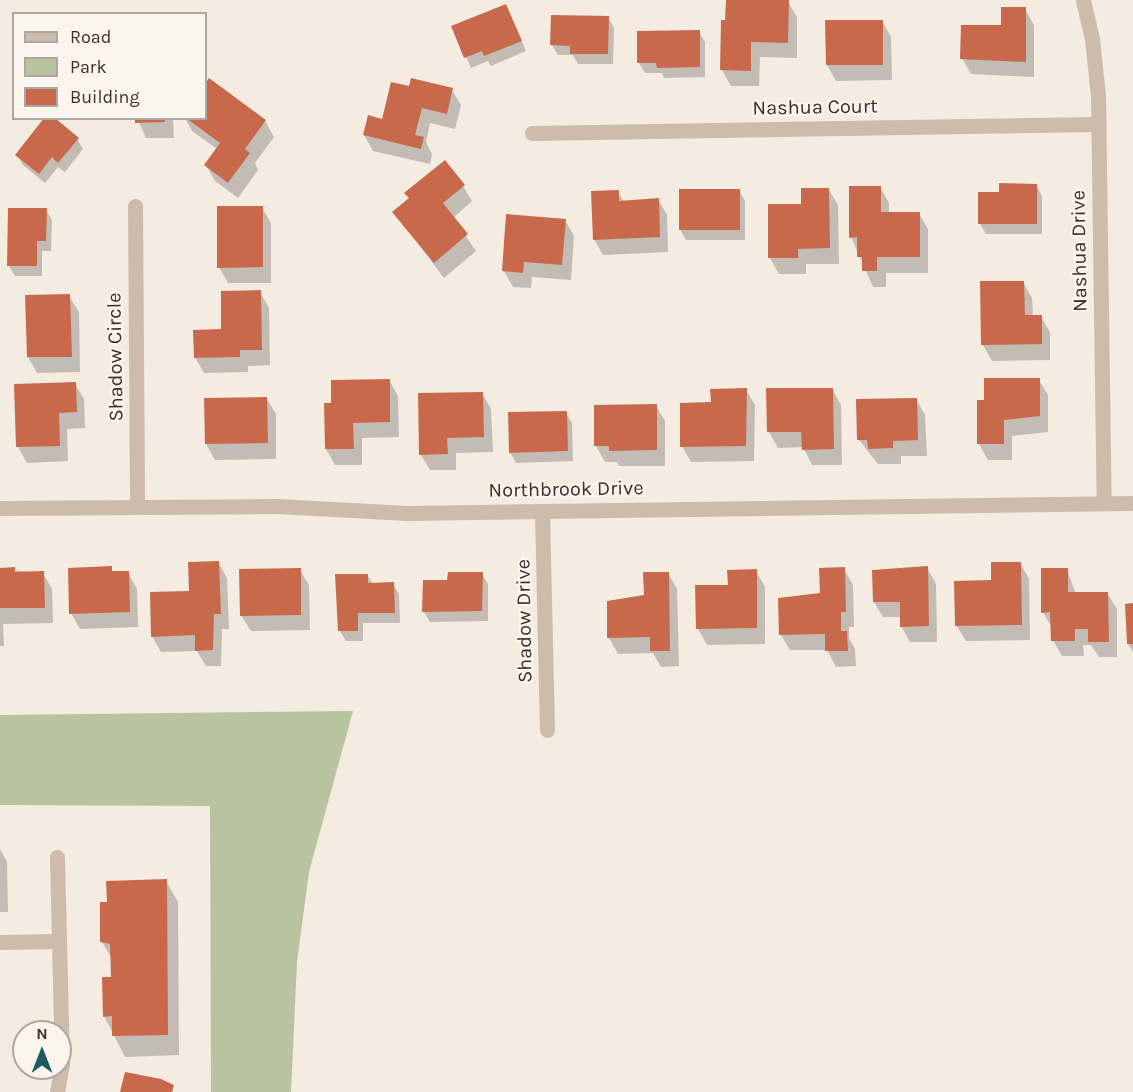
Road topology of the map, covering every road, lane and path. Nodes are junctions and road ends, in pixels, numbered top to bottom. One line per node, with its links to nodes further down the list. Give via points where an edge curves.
1 (1083, 0): 2 (street, Nashua Drive, via 1096,61)
2 (1098, 124): 3 (street, Nashua Court); 5 (street, Nashua Drive)
3 (532, 133)
4 (135, 206): 7 (street, Shadow Circle)
5 (1104, 503): 6 (street, Northbrook Drive); 9 (street, Northbrook Drive)
6 (1133, 503)
7 (137, 507): 8 (street, Northbrook Drive); 9 (street, Northbrook Drive, via 277,506 386,513)
8 (0, 508)
9 (542, 511): 10 (street, Shadow Drive)
10 (547, 730)
11 (57, 857): 12 (street)
12 (58, 941): 13 (street); 14 (street, via 62,1064)
13 (0, 942)
14 (57, 1092)

